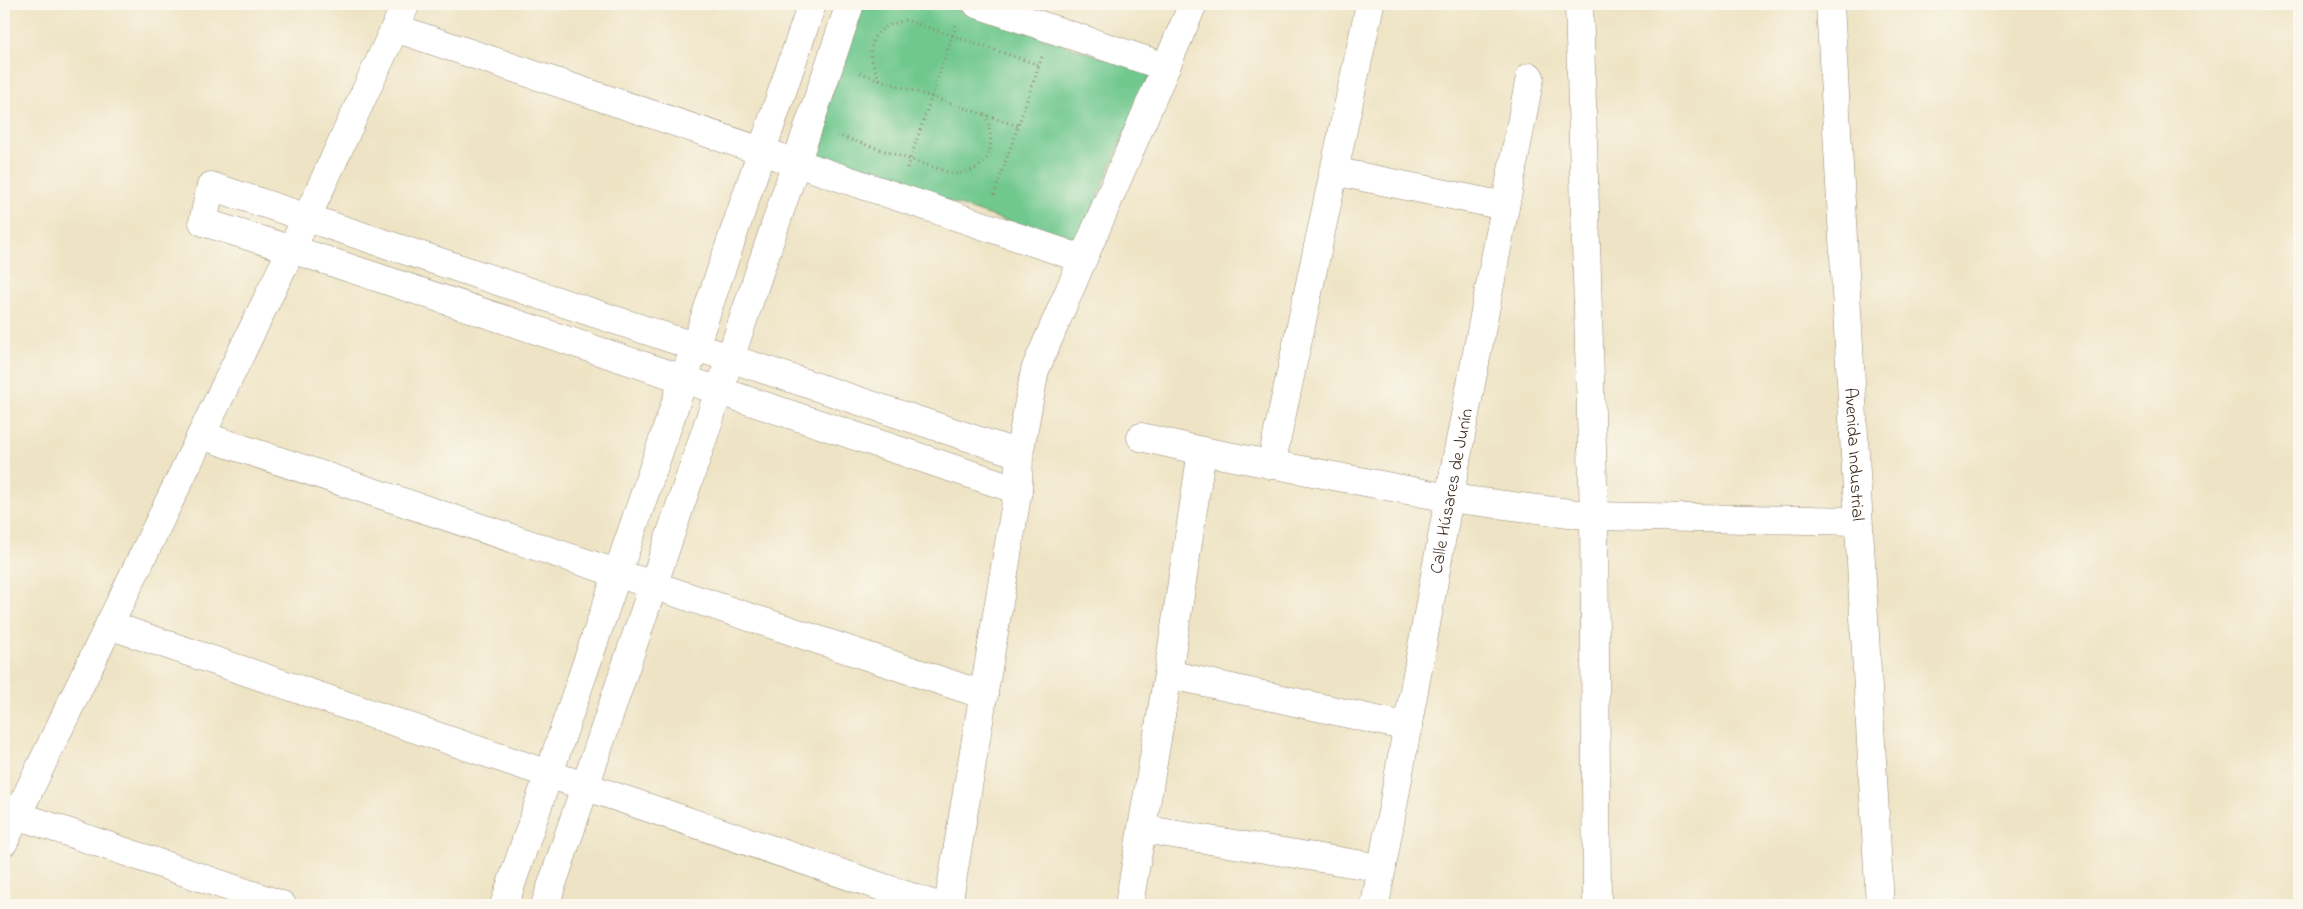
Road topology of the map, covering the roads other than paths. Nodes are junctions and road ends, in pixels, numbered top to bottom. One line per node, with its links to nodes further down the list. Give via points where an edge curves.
1 (406, 4): 9 (street)
2 (812, 4): 12 (street)
3 (850, 4): 13 (street)
4 (977, 4): 10 (street)
5 (1193, 4): 10 (street)
6 (1370, 4): 14 (street)
7 (1579, 4): 30 (street)
8 (1830, 4): 31 (street, Avenida Industrial)
9 (395, 28): 12 (street); 16 (street)
10 (1166, 67): 18 (street)
11 (1530, 77): 15 (street, Calle Húsares de Junín)
12 (762, 152): 13 (street); 19 (street)
13 (796, 164): 18 (street); 20 (street)
14 (1333, 172): 15 (street); 27 (street)
15 (1505, 206): 29 (street, Calle Húsares de Junín)
16 (306, 217): 17 (street); 17 (street, via 211,186 203,222); 19 (street)
17 (291, 249): 21 (street); 23 (street)
18 (1083, 259): 26 (street, via 1035,370)
19 (695, 347): 20 (street); 21 (street)
20 (731, 359): 22 (street); 26 (street)
21 (684, 379): 22 (street); 32 (street)
22 (721, 391): 28 (street); 33 (street)
23 (201, 435): 32 (street); 34 (street)
24 (1141, 437): 25 (street)
25 (1202, 452): 27 (street); 35 (street)
26 (1019, 454): 28 (street)
27 (1271, 465): 29 (street)
28 (1018, 490): 36 (street)
29 (1449, 498): 30 (street); 37 (street, Calle Húsares de Junín)
30 (1594, 516): 31 (street); 51 (street)
31 (1858, 521): 52 (street, Avenida Industrial)
32 (617, 573): 33 (street); 38 (street)
33 (654, 586): 36 (street); 39 (street)
34 (109, 625): 38 (street); 40 (street)
35 (1168, 674): 37 (street); 41 (street)
36 (984, 695): 48 (street)
37 (1408, 727): 43 (street, Calle Húsares de Junín)
38 (549, 774): 39 (street); 45 (street)
39 (586, 787): 46 (street); 47 (street)
40 (16, 815): 42 (street); 44 (street)
41 (1142, 829): 43 (street); 49 (street)
42 (4, 842)
43 (1382, 868): 50 (street, Calle Húsares de Junín)
44 (282, 905)
45 (504, 905)
46 (545, 905)
47 (935, 905)
48 (948, 905)
49 (1129, 905)
50 (1375, 905)
51 (1597, 905)
52 (1880, 905)

